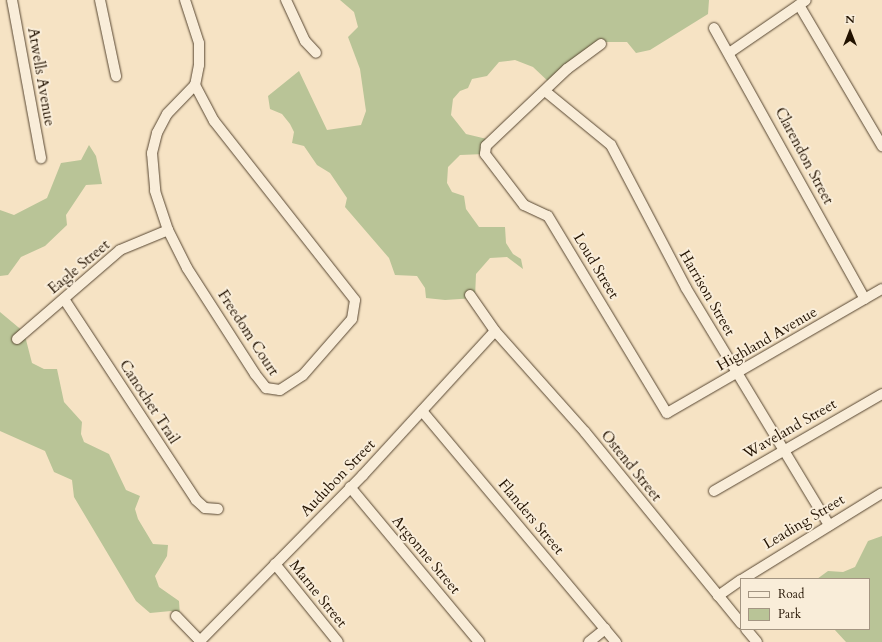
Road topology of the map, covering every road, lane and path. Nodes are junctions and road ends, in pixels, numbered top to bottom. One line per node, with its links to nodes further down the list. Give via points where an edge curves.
1 (12, 0): 14 (street, Atwells Avenue)
2 (100, 0): 10 (street)
3 (185, 0): 11 (street, via 199,43)
4 (286, 0): 9 (street, via 305,41)
5 (803, 2): 8 (street); 13 (street)
6 (714, 28): 8 (street, Clarendon Street)
7 (601, 44): 12 (street, via 567,69)
8 (729, 52): 19 (street, Clarendon Street)
9 (316, 53)
10 (116, 76)
11 (195, 85): 15 (street, Freedom Court, via 167,114 152,153 155,191); 15 (street, Freedom Court, via 214,121 350,290 355,300 352,319 303,376 280,390 266,388 187,268)
12 (545, 91): 22 (street, Harrison Street, via 611,145 686,288); 25 (street, Loud Street, via 485,149 488,160 524,205 548,216)
13 (882, 146)
14 (41, 158)
15 (168, 230): 18 (street, Eagle Street, via 120,250)
16 (882, 289): 19 (street, Highland Avenue)
17 (470, 295): 20 (street, Ostend Street)
18 (64, 299): 21 (street, Eagle Street); 30 (street, Canochet Trail, via 192,496 205,508)
19 (865, 299): 22 (street, Highland Avenue)
20 (495, 331): 24 (street, Audubon Street); 35 (street, Ostend Street, via 585,432)
21 (17, 339)
22 (738, 374): 25 (street, Highland Avenue); 26 (street, Harrison Street)
23 (882, 394): 26 (street, Waveland Street)
24 (422, 411): 27 (street, Audubon Street); 38 (street, Flanders Street)
25 (667, 413)
26 (782, 450): 28 (street, Waveland Street); 31 (street, Harrison Street)
27 (350, 487): 32 (street, Audubon Street); 42 (street, Argonne Street)
28 (714, 491)
29 (882, 493): 31 (street, Leading Street)
30 (218, 509)
31 (829, 525): 33 (street, Leading Street)
32 (275, 564): 40 (street, Audubon Street); 41 (street, Marne Street)
33 (745, 578)
34 (740, 581): 35 (street, Leading Street)
35 (718, 596): 37 (street, Ostend Street)
36 (176, 616): 40 (street)
37 (740, 622)
38 (605, 628): 43 (street); 44 (street, Flanders Street)
39 (747, 630): 45 (street)
40 (200, 642)
41 (338, 642)
42 (479, 642)
43 (589, 642)
44 (616, 642)
45 (757, 642)

